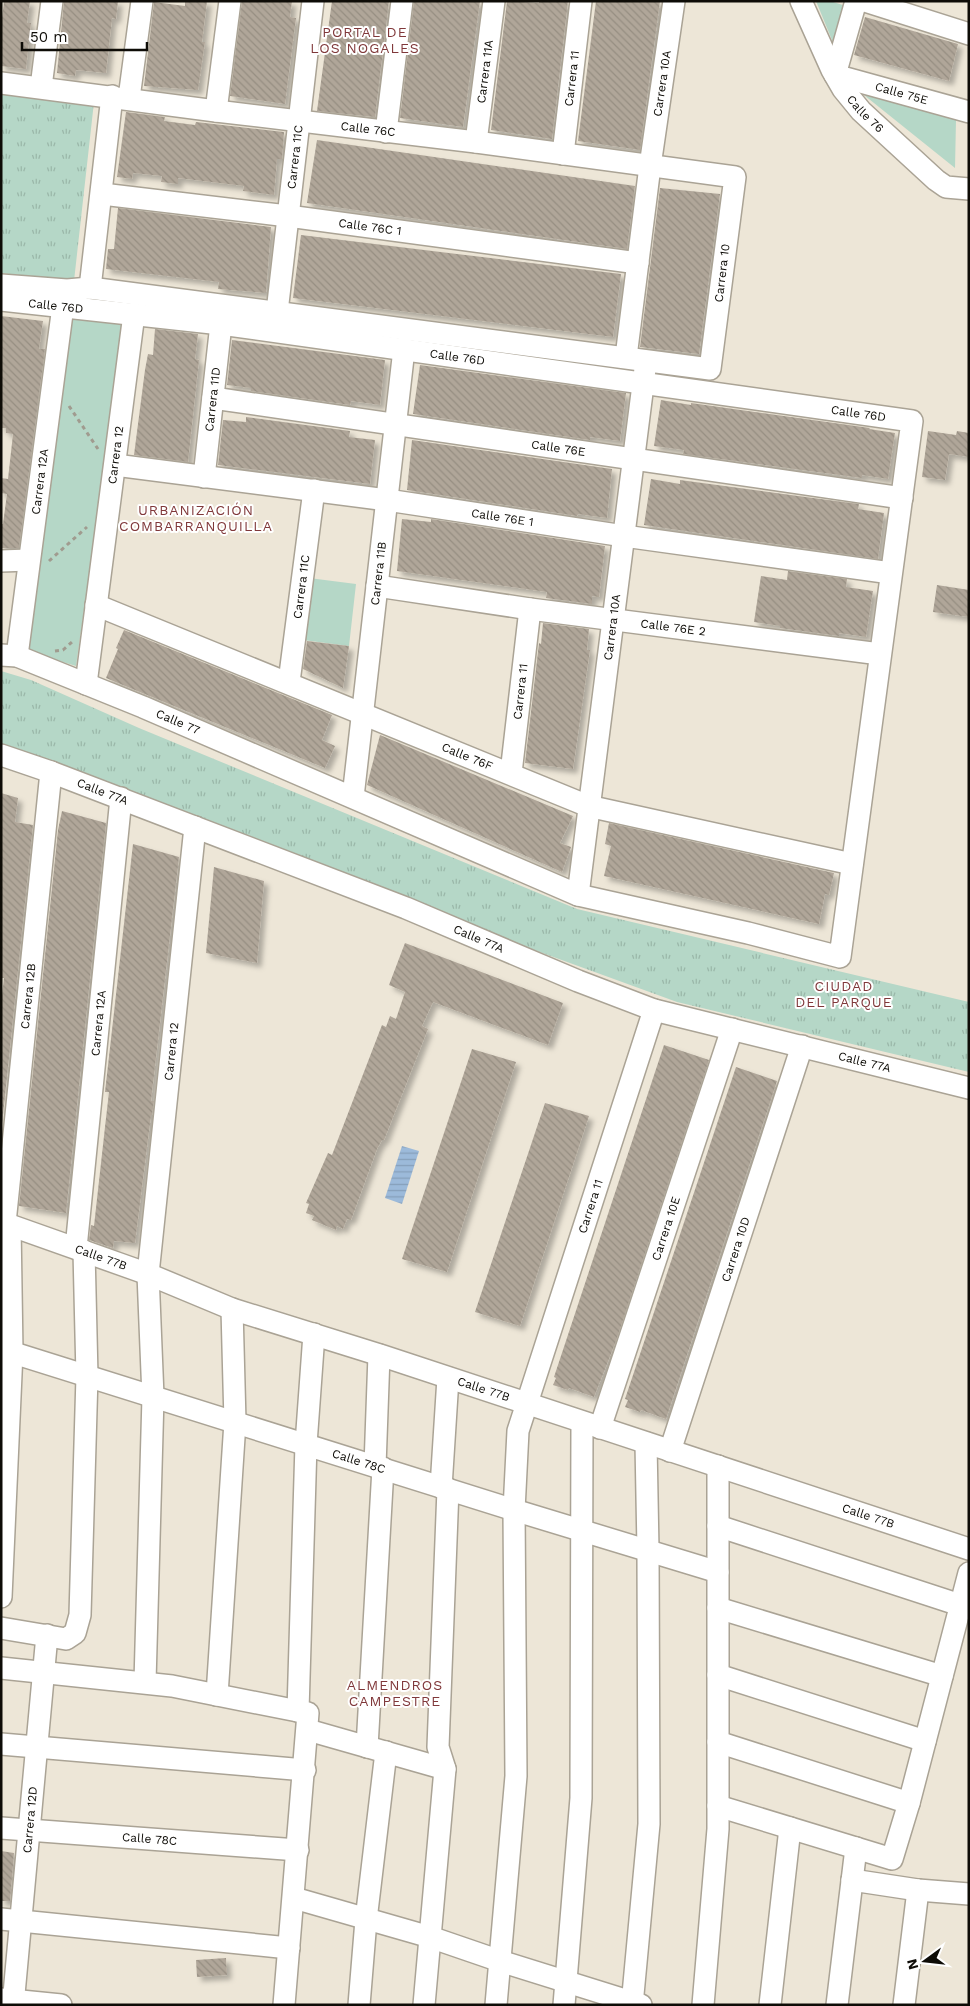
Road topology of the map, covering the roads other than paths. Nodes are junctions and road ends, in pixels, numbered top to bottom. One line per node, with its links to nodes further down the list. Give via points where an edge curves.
1 (52, 1): 15 (street)
2 (142, 1): 16 (street)
3 (230, 1): 17 (street)
4 (313, 1): 19 (street, Carrera 11C)
5 (402, 1): 20 (street)
6 (494, 1): 21 (street, Carrera 11A)
7 (581, 1): 22 (street, Carrera 11)
8 (674, 1): 23 (street, Carrera 10A)
9 (801, 1): 13 (street, Calle 76)
10 (856, 1): 13 (street)
11 (865, 1): 12 (street)
12 (969, 34)
13 (835, 75): 18 (street, Calle 75E); 25 (street, Calle 76, via 861,111 924,171 946,186)
14 (1, 82): 15 (street, Calle 76C)
15 (41, 87): 16 (street, Calle 76C)
16 (120, 97): 17 (street, Calle 76C); 26 (street)
17 (216, 111): 19 (street, Calle 76C)
18 (969, 112)
19 (299, 121): 20 (street, Calle 76C); 27 (street, Carrera 11C)
20 (386, 132): 21 (street, Calle 76C)
21 (476, 142): 22 (street, Calle 76C)
22 (564, 154): 23 (street, Calle 76C)
23 (650, 166): 24 (street, Calle 76C); 28 (street, Carrera 10A)
24 (735, 178): 39 (street, Carrera 10)
25 (969, 189)
26 (102, 194): 27 (street, Calle 76C 1); 30 (street)
27 (288, 216): 28 (street, Calle 76C 1); 33 (street, Carrera 11C)
28 (638, 263): 37 (street, Carrera 10A)
29 (1, 285): 30 (street, Calle 76D, via 67,290)
30 (90, 288): 33 (street, Calle 76D)
31 (1, 300): 32 (street, Calle 76D)
32 (63, 306): 34 (street, Calle 76D); 51 (street, Carrera 12A)
33 (277, 312): 37 (street, Calle 76D)
34 (134, 314): 35 (street, Calle 76D); 44 (street, Carrera 12)
35 (221, 324): 36 (street, Calle 76D); 41 (street, Carrera 11D)
36 (404, 349): 40 (street, Calle 76D); 42 (street, Carrera 11B)
37 (626, 357): 38 (street, Calle 76D)
38 (647, 359): 39 (street, Calle 76D); 40 (street, Carrera 10A)
39 (710, 369)
40 (644, 383): 43 (street, Carrera 10A); 47 (street, Calle 76D, via 912,421)
41 (213, 398): 42 (street, Calle 76E); 45 (street, Carrera 11D)
42 (395, 425): 43 (street, Calle 76E); 48 (street, Carrera 11B)
43 (633, 460): 47 (street, Calle 76E); 49 (street, Carrera 10A)
44 (114, 465): 45 (street, Calle 76E 1); 54 (street, Carrera 12)
45 (204, 477): 46 (street, Calle 76E 1)
46 (314, 490): 48 (street, Calle 76E 1); 59 (street, Carrera 11C)
47 (902, 498): 52 (street)
48 (387, 500): 49 (street, Calle 76E 1); 53 (street, Carrera 11B)
49 (624, 536): 52 (street, Calle 76E 1); 56 (street, Carrera 10A)
50 (1, 561): 51 (street)
51 (38, 562): 58 (street, Carrera 12A)
52 (891, 573): 57 (street)
53 (377, 586): 55 (street, Calle 76E 2); 61 (street, Carrera 11B)
54 (96, 605): 59 (street, Calle 76F); 60 (street, Carrera 12)
55 (530, 609): 56 (street, Calle 76E 2); 64 (street, Carrera 11)
56 (613, 620): 57 (street, Calle 76E 2); 67 (street, Carrera 10A)
57 (880, 654): 69 (street)
58 (9, 656): 60 (street, Calle 77)
59 (289, 682): 61 (street, Calle 76F)
60 (86, 684): 66 (street, Calle 77)
61 (363, 715): 64 (street, Calle 76F); 66 (street, Carrera 11B)
62 (1, 755): 63 (street, Calle 77A)
63 (51, 772): 65 (street, Calle 77A); 75 (street, Carrera 12B)
64 (511, 774): 67 (street, Calle 76F)
65 (121, 798): 68 (street, Calle 77A); 76 (street, Carrera 12A)
66 (353, 798): 70 (street, Calle 77)
67 (588, 806): 69 (street, Calle 76F); 70 (street, Carrera 10A)
68 (195, 827): 71 (street, Calle 77A, via 406,908); 77 (street, Carrera 12)
69 (852, 864): 70 (street, Calle 77, via 840,957)
70 (578, 895)
71 (654, 1010): 72 (street, Calle 77A); 85 (street, Carrera 11)
72 (732, 1029): 73 (street, Calle 77A); 87 (street, Carrera 10E)
73 (802, 1046): 74 (street, Calle 77A); 90 (street, Carrera 10D)
74 (969, 1088)
75 (5, 1223): 76 (street, Calle 77B); 80 (street, Carrera 12B)
76 (80, 1249): 77 (street, Calle 77B); 82 (street, Carrera 12A)
77 (148, 1274): 78 (street, Calle 77B); 84 (street, Carrera 12)
78 (232, 1309): 79 (street, Calle 77B); 86 (street)
79 (314, 1334): 81 (street, Calle 77B); 89 (street)
80 (6, 1351): 82 (street, Calle 78C); 101 (street, Carrera 12B)
81 (379, 1355): 83 (street, Calle 77B); 92 (street)
82 (87, 1376): 84 (street, Calle 78C); 105 (street, Carrera 12A, via 80,1615 75,1632 66,1639)
83 (448, 1378): 85 (street, Calle 77B); 93 (street)
84 (153, 1397): 86 (street, Calle 78C); 110 (street, Carrera 12)
85 (527, 1404): 87 (street, Calle 77B); 94 (street, Carrera 11, via 518,1431)
86 (235, 1422): 89 (street, Calle 78C); 111 (street)
87 (591, 1425): 88 (street, Calle 77B); 96 (street, Carrera 10E)
88 (646, 1443): 90 (street, Calle 77B); 98 (street)
89 (306, 1444): 92 (street, Calle 78C); 112 (street)
90 (670, 1450): 91 (street, Calle 77B)
91 (718, 1466): 95 (street); 97 (street, Calle 77B)
92 (379, 1467): 93 (street, Calle 78C); 118 (street)
93 (444, 1488): 94 (street, Calle 78C); 119 (street, via 438,1747)
94 (514, 1510): 96 (street, Calle 78C); 136 (street, Carrera 11, via 516,1776)
95 (718, 1526): 99 (street); 102 (street)
96 (582, 1530): 98 (street, Calle 78C); 137 (street, Carrera 10E, via 581,1798)
97 (969, 1549)
98 (648, 1550): 99 (street, Calle 78C); 139 (street, via 649,1824)
99 (718, 1572): 103 (street)
100 (969, 1573): 102 (street)
101 (1, 1597)
102 (960, 1605): 109 (street)
103 (718, 1608): 108 (street); 109 (street)
104 (1, 1628): 105 (street, Carrera 12A)
105 (47, 1635): 107 (street, Carrera 12D)
106 (1, 1668): 107 (street)
107 (44, 1672): 110 (street); 117 (street, Carrera 12D)
108 (718, 1675): 114 (street); 115 (street)
109 (942, 1676): 114 (street)
110 (145, 1682): 111 (street)
111 (217, 1695): 112 (street)
112 (298, 1711): 113 (street, via 308,1713)
113 (308, 1730): 118 (street); 120 (street)
114 (925, 1741): 121 (street)
115 (718, 1742): 121 (street); 122 (street)
116 (1, 1744): 117 (street)
117 (36, 1747): 120 (street); 125 (street, Carrera 12D)
118 (376, 1749): 119 (street); 133 (street)
119 (444, 1769): 134 (street)
120 (305, 1770): 127 (street)
121 (909, 1804): 126 (street, via 892,1859)
122 (718, 1806): 124 (street); 146 (street)
123 (1, 1828): 125 (street, Calle 78C)
124 (790, 1828): 126 (street); 147 (street)
125 (28, 1830): 127 (street, Calle 78C); 132 (street, Carrera 12D)
126 (856, 1848): 128 (street)
127 (298, 1850): 131 (street)
128 (852, 1880): 129 (street); 148 (street)
129 (918, 1890): 130 (street); 149 (street)
130 (969, 1894)
131 (294, 1898): 133 (street); 135 (street)
132 (10, 1920): 135 (street); 138 (street, Carrera 12D)
133 (366, 1920): 134 (street); 142 (street)
134 (430, 1937): 136 (street); 143 (street)
135 (289, 1948): 141 (street)
136 (500, 1961): 137 (street); 144 (street, Carrera 11)
137 (567, 1982): 139 (street); 145 (street, Carrera 10E)
138 (9, 2001): 140 (street)
139 (635, 2004)
140 (61, 2005)
141 (284, 2005)
142 (359, 2005)
143 (424, 2005)
144 (496, 2005)
145 (564, 2005)
146 (703, 2005)
147 (770, 2005)
148 (837, 2005)
149 (904, 2005)

